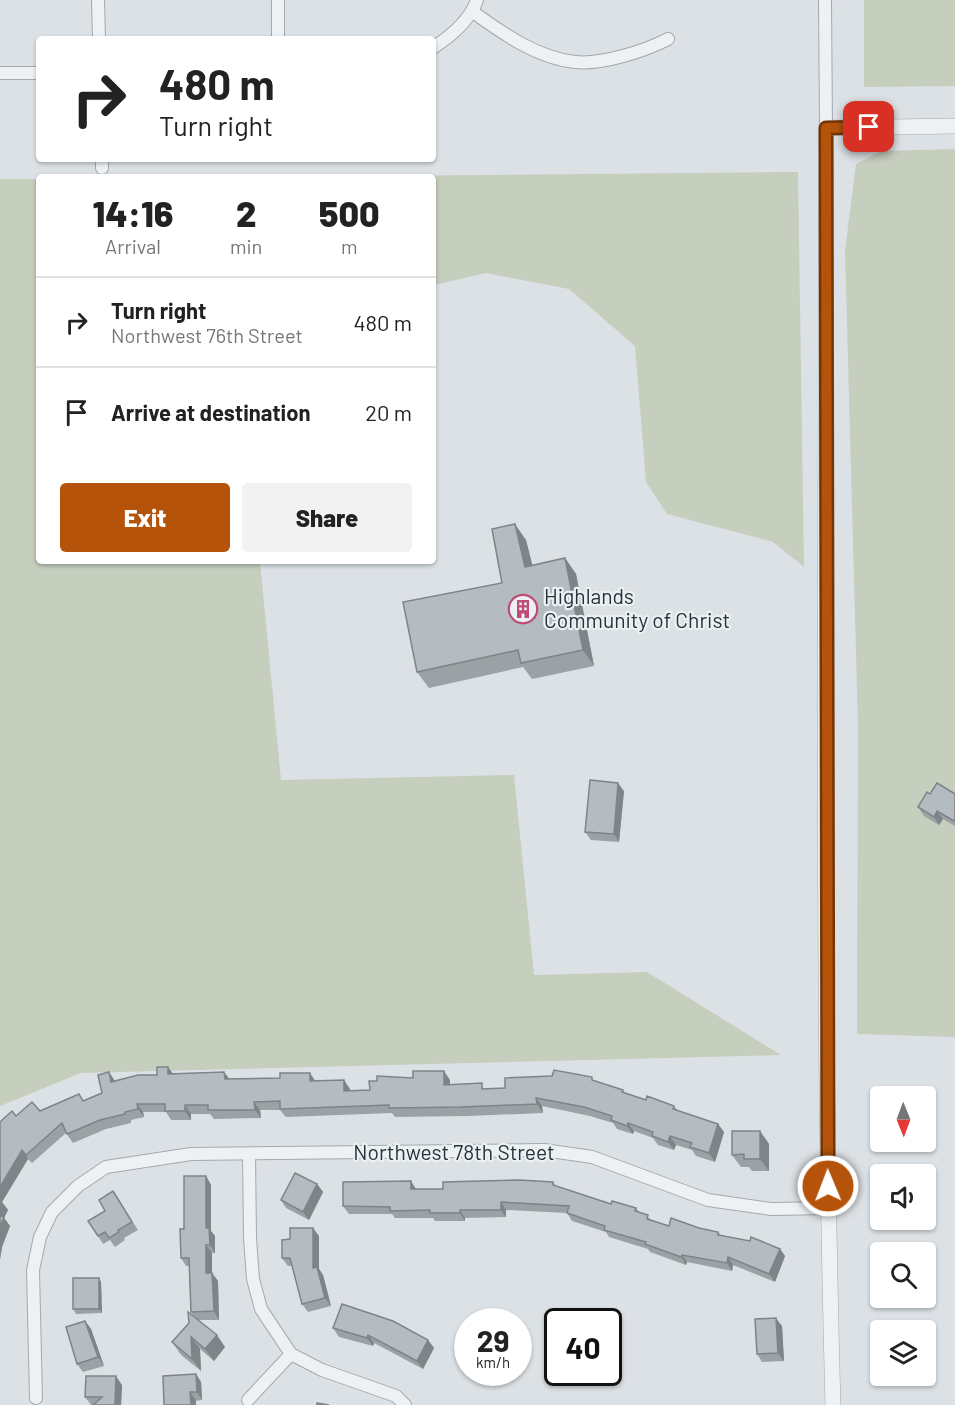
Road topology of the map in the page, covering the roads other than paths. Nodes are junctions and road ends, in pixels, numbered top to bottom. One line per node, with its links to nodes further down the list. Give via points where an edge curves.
1 (98, 0): 5 (street)
2 (278, 0): 6 (street)
3 (825, 0): 12 (street)
4 (475, 6): 7 (street, via 502,33 544,54 576,63 614,59); 8 (street)
5 (99, 36)
6 (278, 36)
7 (668, 39)
8 (436, 46)
9 (36, 72): 10 (street)
10 (0, 73)
11 (955, 126): 12 (street)
12 (826, 128): 14 (street)
13 (249, 1154): 14 (street, Northwest 78th Street, via 544,1150 592,1157 708,1200 771,1209); 15 (street, via 253,1279 261,1309); 16 (street, Northwest 78th Street, via 191,1154 106,1167 78,1186 52,1212 40,1237 33,1270)
14 (828, 1209): 19 (street)
15 (291, 1354): 17 (street); 18 (street, via 322,1370 396,1396)
16 (36, 1398)
17 (248, 1400)
18 (405, 1405)
19 (833, 1405)

